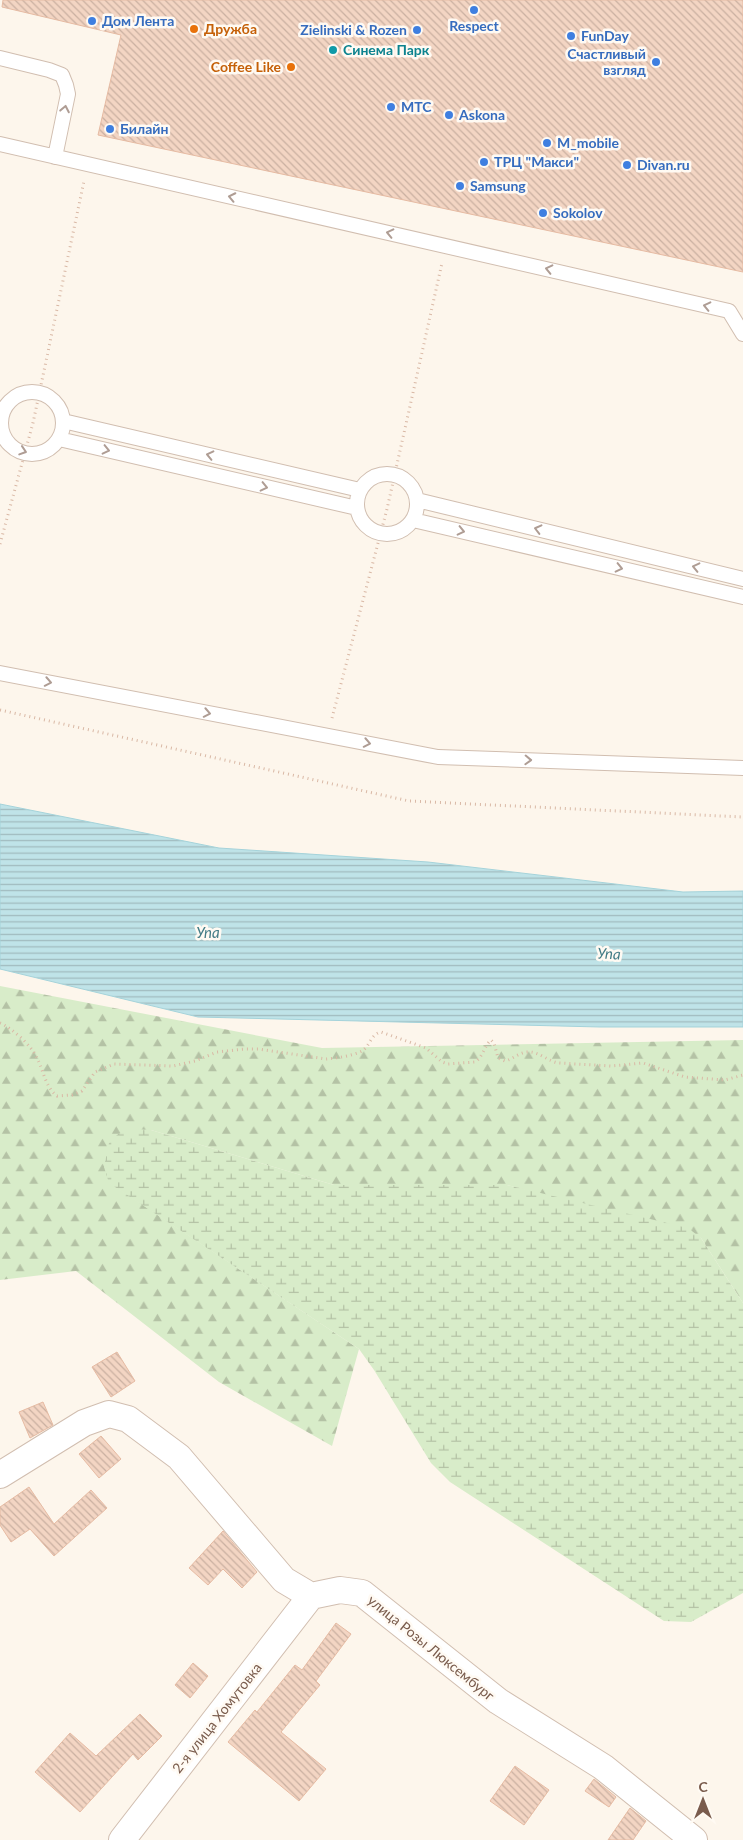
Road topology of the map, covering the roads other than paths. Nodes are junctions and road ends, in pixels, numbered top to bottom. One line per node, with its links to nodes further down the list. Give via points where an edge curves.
1 (0, 58): 3 (lane, one-way to 1, via 68,94 62,75)
2 (0, 144): 3 (lane)
3 (55, 157): 4 (lane, one-way to 3, via 729,312)
4 (743, 334)
5 (3, 407): 6 (lane, via 24,393 39,393 53,400); 7 (lane)
6 (63, 421): 8 (lane); 9 (lane, one-way to 6)
7 (1, 425): 8 (lane, one-way to 8, via 8,442 25,453 44,452)
8 (58, 439): 11 (lane, one-way to 11)
9 (360, 490): 10 (lane, via 374,476 395,474 409,483); 11 (lane)
10 (418, 500): 12 (lane); 13 (lane, one-way to 10)
11 (357, 508): 12 (lane, via 365,525 380,534 399,532)
12 (413, 520): 14 (lane, one-way to 14)
13 (743, 579)
14 (743, 597)
15 (0, 673): 16 (lane, one-way to 16, via 438,757)
16 (743, 768)
17 (0, 1475): 18 (street, via 84,1423 109,1414 128,1419 179,1457 284,1580)
18 (311, 1596): 19 (street, 2-я улица Хомутовка); 20 (street, улица Розы Люксембург, via 340,1590 362,1593 498,1701 604,1767)
19 (122, 1840)
20 (694, 1840)

